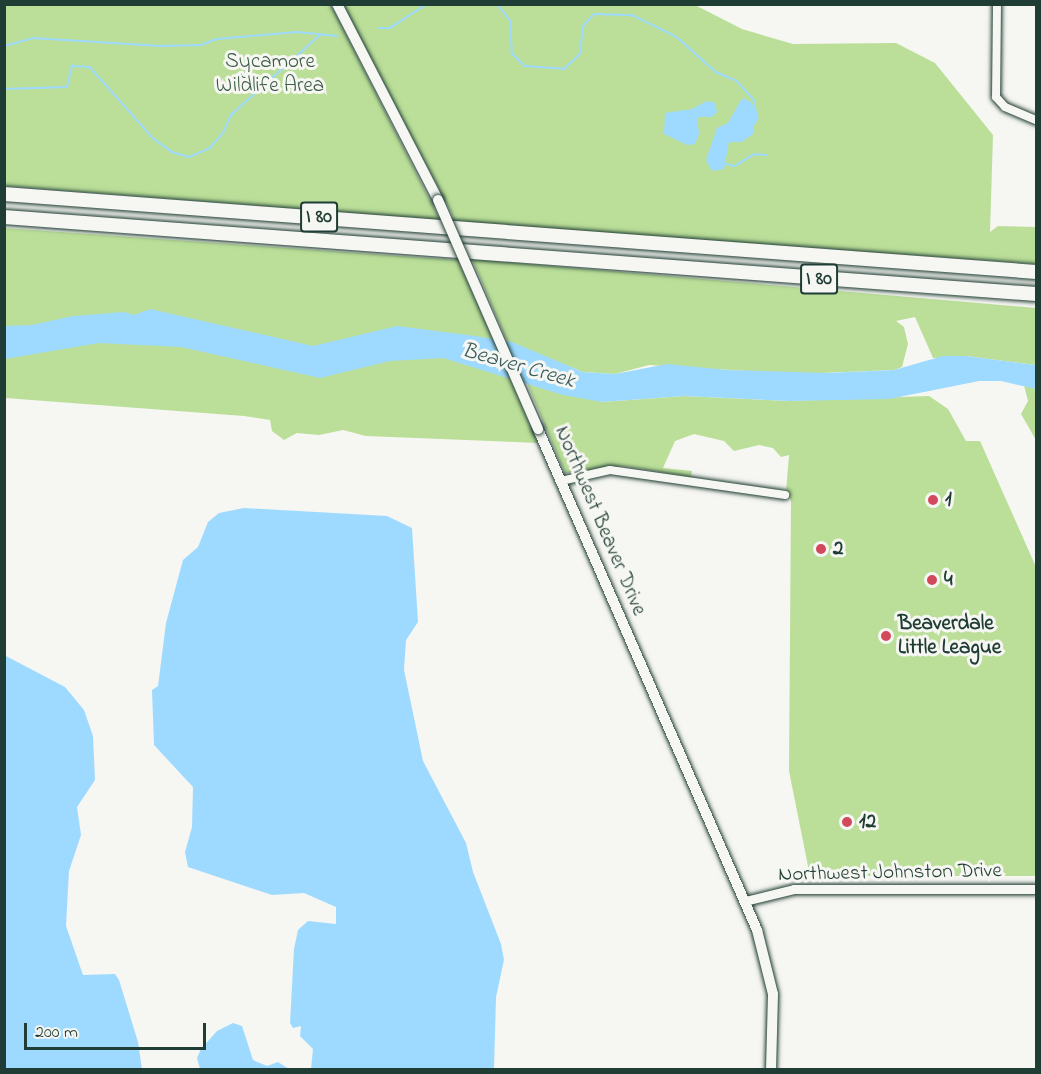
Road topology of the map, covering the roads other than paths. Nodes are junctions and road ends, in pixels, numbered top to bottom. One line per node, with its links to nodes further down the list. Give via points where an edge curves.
1 (337, 4): 8 (main road, Northwest Beaver Drive, bridge, via 438,200)
2 (997, 4): 3 (street, via 995,92 999,102)
3 (1036, 120)
4 (4, 194): 6 (highway, I 80)
5 (4, 216): 7 (highway, I 80)
6 (1036, 273)
7 (1036, 294)
8 (561, 481): 9 (street, via 598,471 627,471); 11 (main road, Northwest Beaver Drive)
9 (784, 495)
10 (1036, 889): 11 (street, Northwest Johnston Drive, via 794,890)
11 (745, 901): 12 (main road, Northwest Beaver Drive, via 764,952 773,994)
12 (771, 1070)

